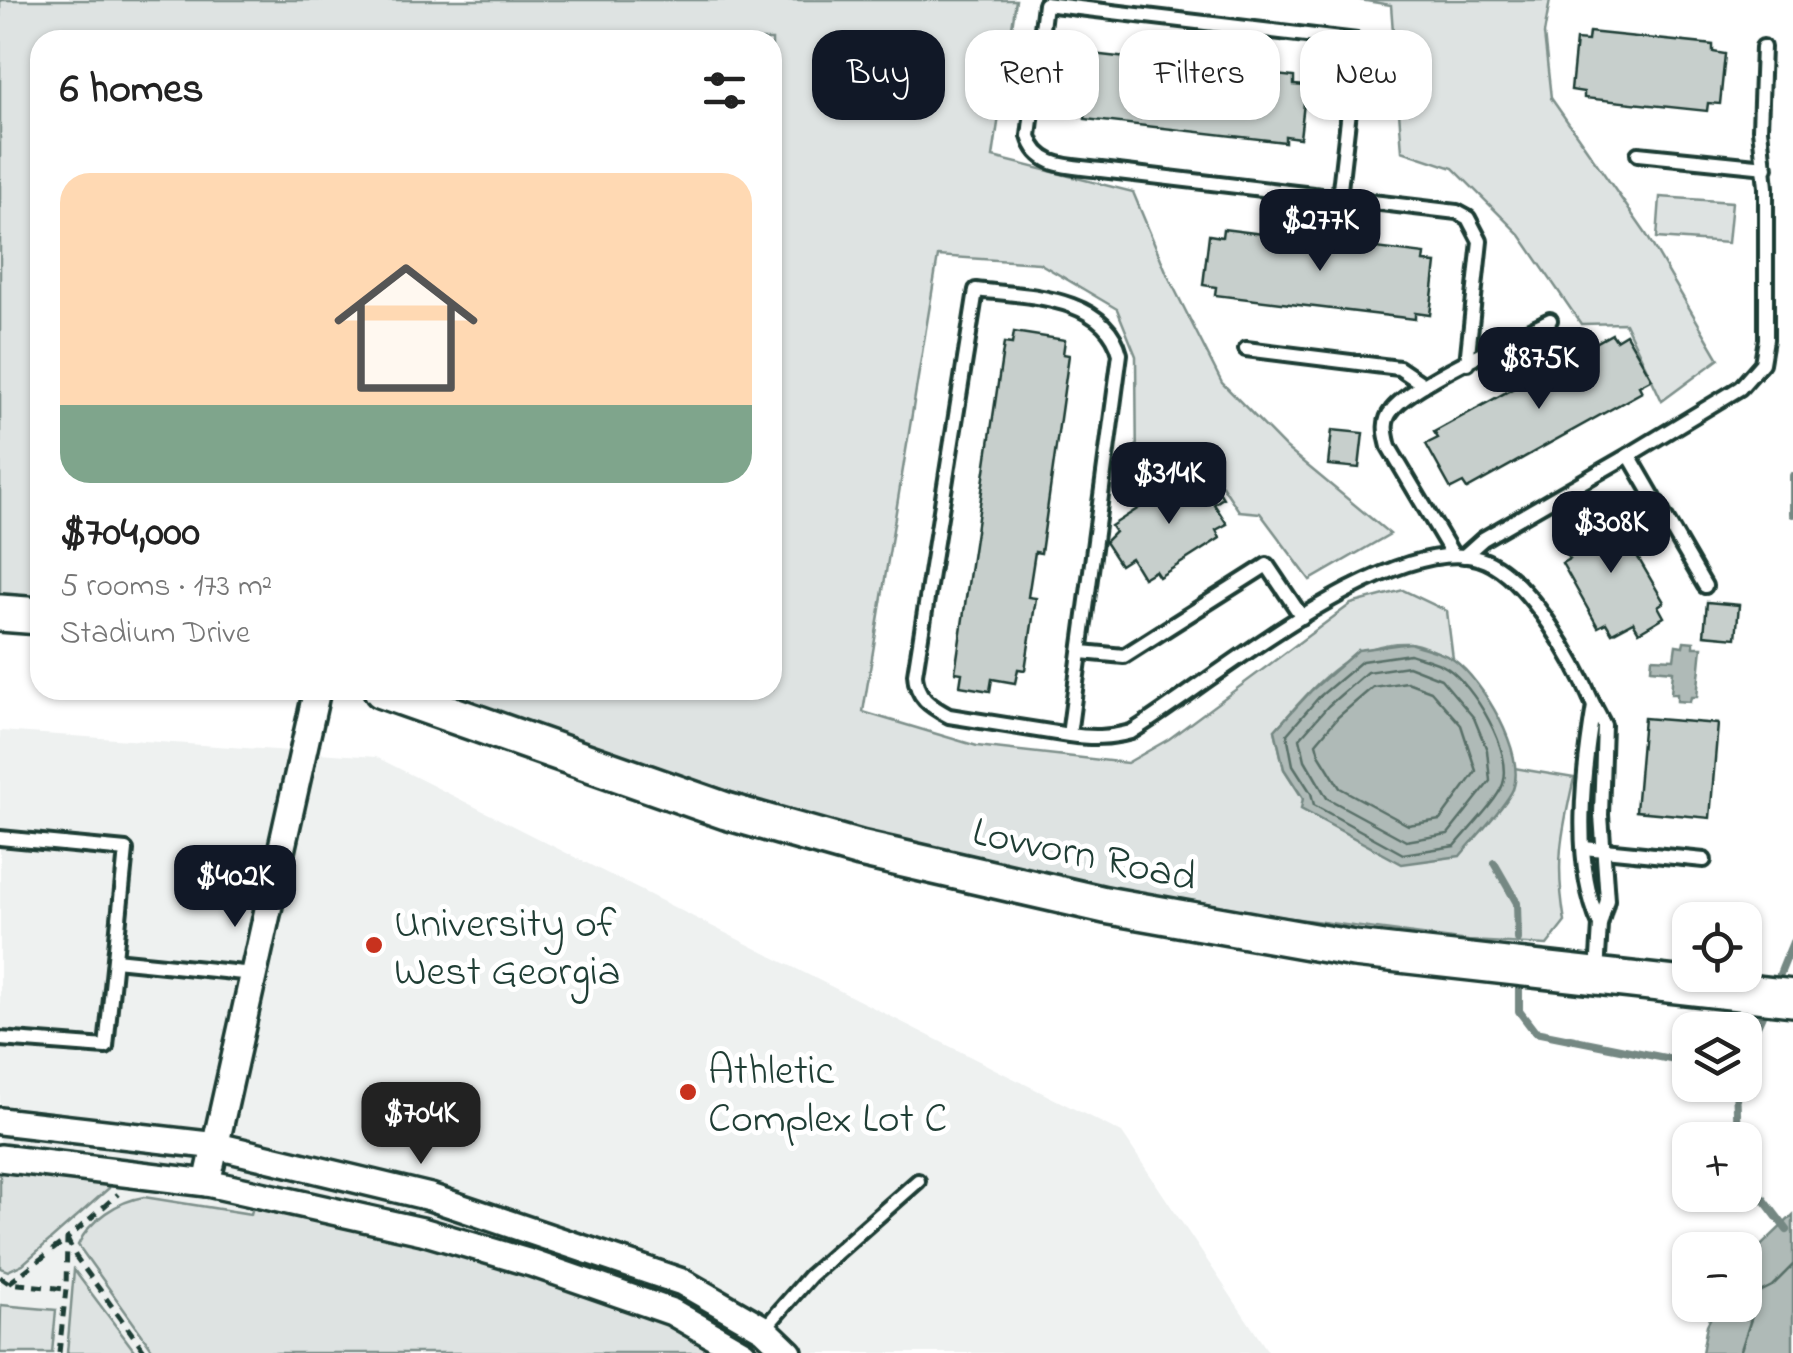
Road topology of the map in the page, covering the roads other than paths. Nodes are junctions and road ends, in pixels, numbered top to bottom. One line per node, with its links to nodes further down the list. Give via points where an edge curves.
1 (1763, 46): 3 (lane, via 1760,129)
2 (1638, 154): 3 (lane)
3 (1766, 167): 9 (lane, via 1762,363 1740,388)
4 (1339, 198): 4 (lane, via 1040,157 1029,136 1045,4 1356,41); 7 (lane, via 1456,212 1476,228)
5 (1550, 320): 7 (lane)
6 (1246, 349): 8 (lane, via 1399,368)
7 (1466, 363): 8 (lane)
8 (1424, 385): 10 (lane, via 1392,409 1384,428)
9 (1629, 455): 10 (lane); 11 (lane)
10 (1458, 556): 14 (lane, via 1385,570); 18 (lane, via 1496,566 1530,596)
11 (1705, 586)
12 (0, 612): 13 (street)
13 (30, 615)
14 (1302, 617): 15 (lane, via 1267,565 1124,656); 19 (lane, via 1131,732)
15 (1082, 652): 19 (lane); 19 (lane, via 1120,354 1116,337 1093,316 1058,301 976,290 916,686 949,716)
16 (315, 700): 26 (street)
17 (410, 700): 27 (street, Lovvorn Road, via 726,811 860,849 1105,905 1354,949)
18 (1594, 706): 21 (lane); 22 (lane, via 1604,725)
19 (1069, 735)
20 (0, 838): 25 (lane, via 126,850)
21 (1584, 848): 22 (lane); 24 (lane, via 1590,902)
22 (1604, 850): 23 (lane); 24 (lane, via 1607,900)
23 (1704, 860)
24 (1600, 925): 27 (lane)
25 (115, 960): 26 (lane); 29 (lane, via 106,1047)
26 (253, 974): 31 (street)
27 (1597, 978): 28 (street, Lovvorn Road)
28 (1793, 998)
29 (0, 1039)
30 (0, 1122): 31 (street)
31 (216, 1146): 34 (street); 35 (street, via 448,1203 682,1282)
32 (0, 1158): 34 (street)
33 (918, 1181): 35 (lane, via 810,1276)
34 (207, 1184): 36 (street, via 422,1230 531,1262 672,1312)
35 (764, 1328): 37 (street)
36 (743, 1353)
37 (789, 1353)

